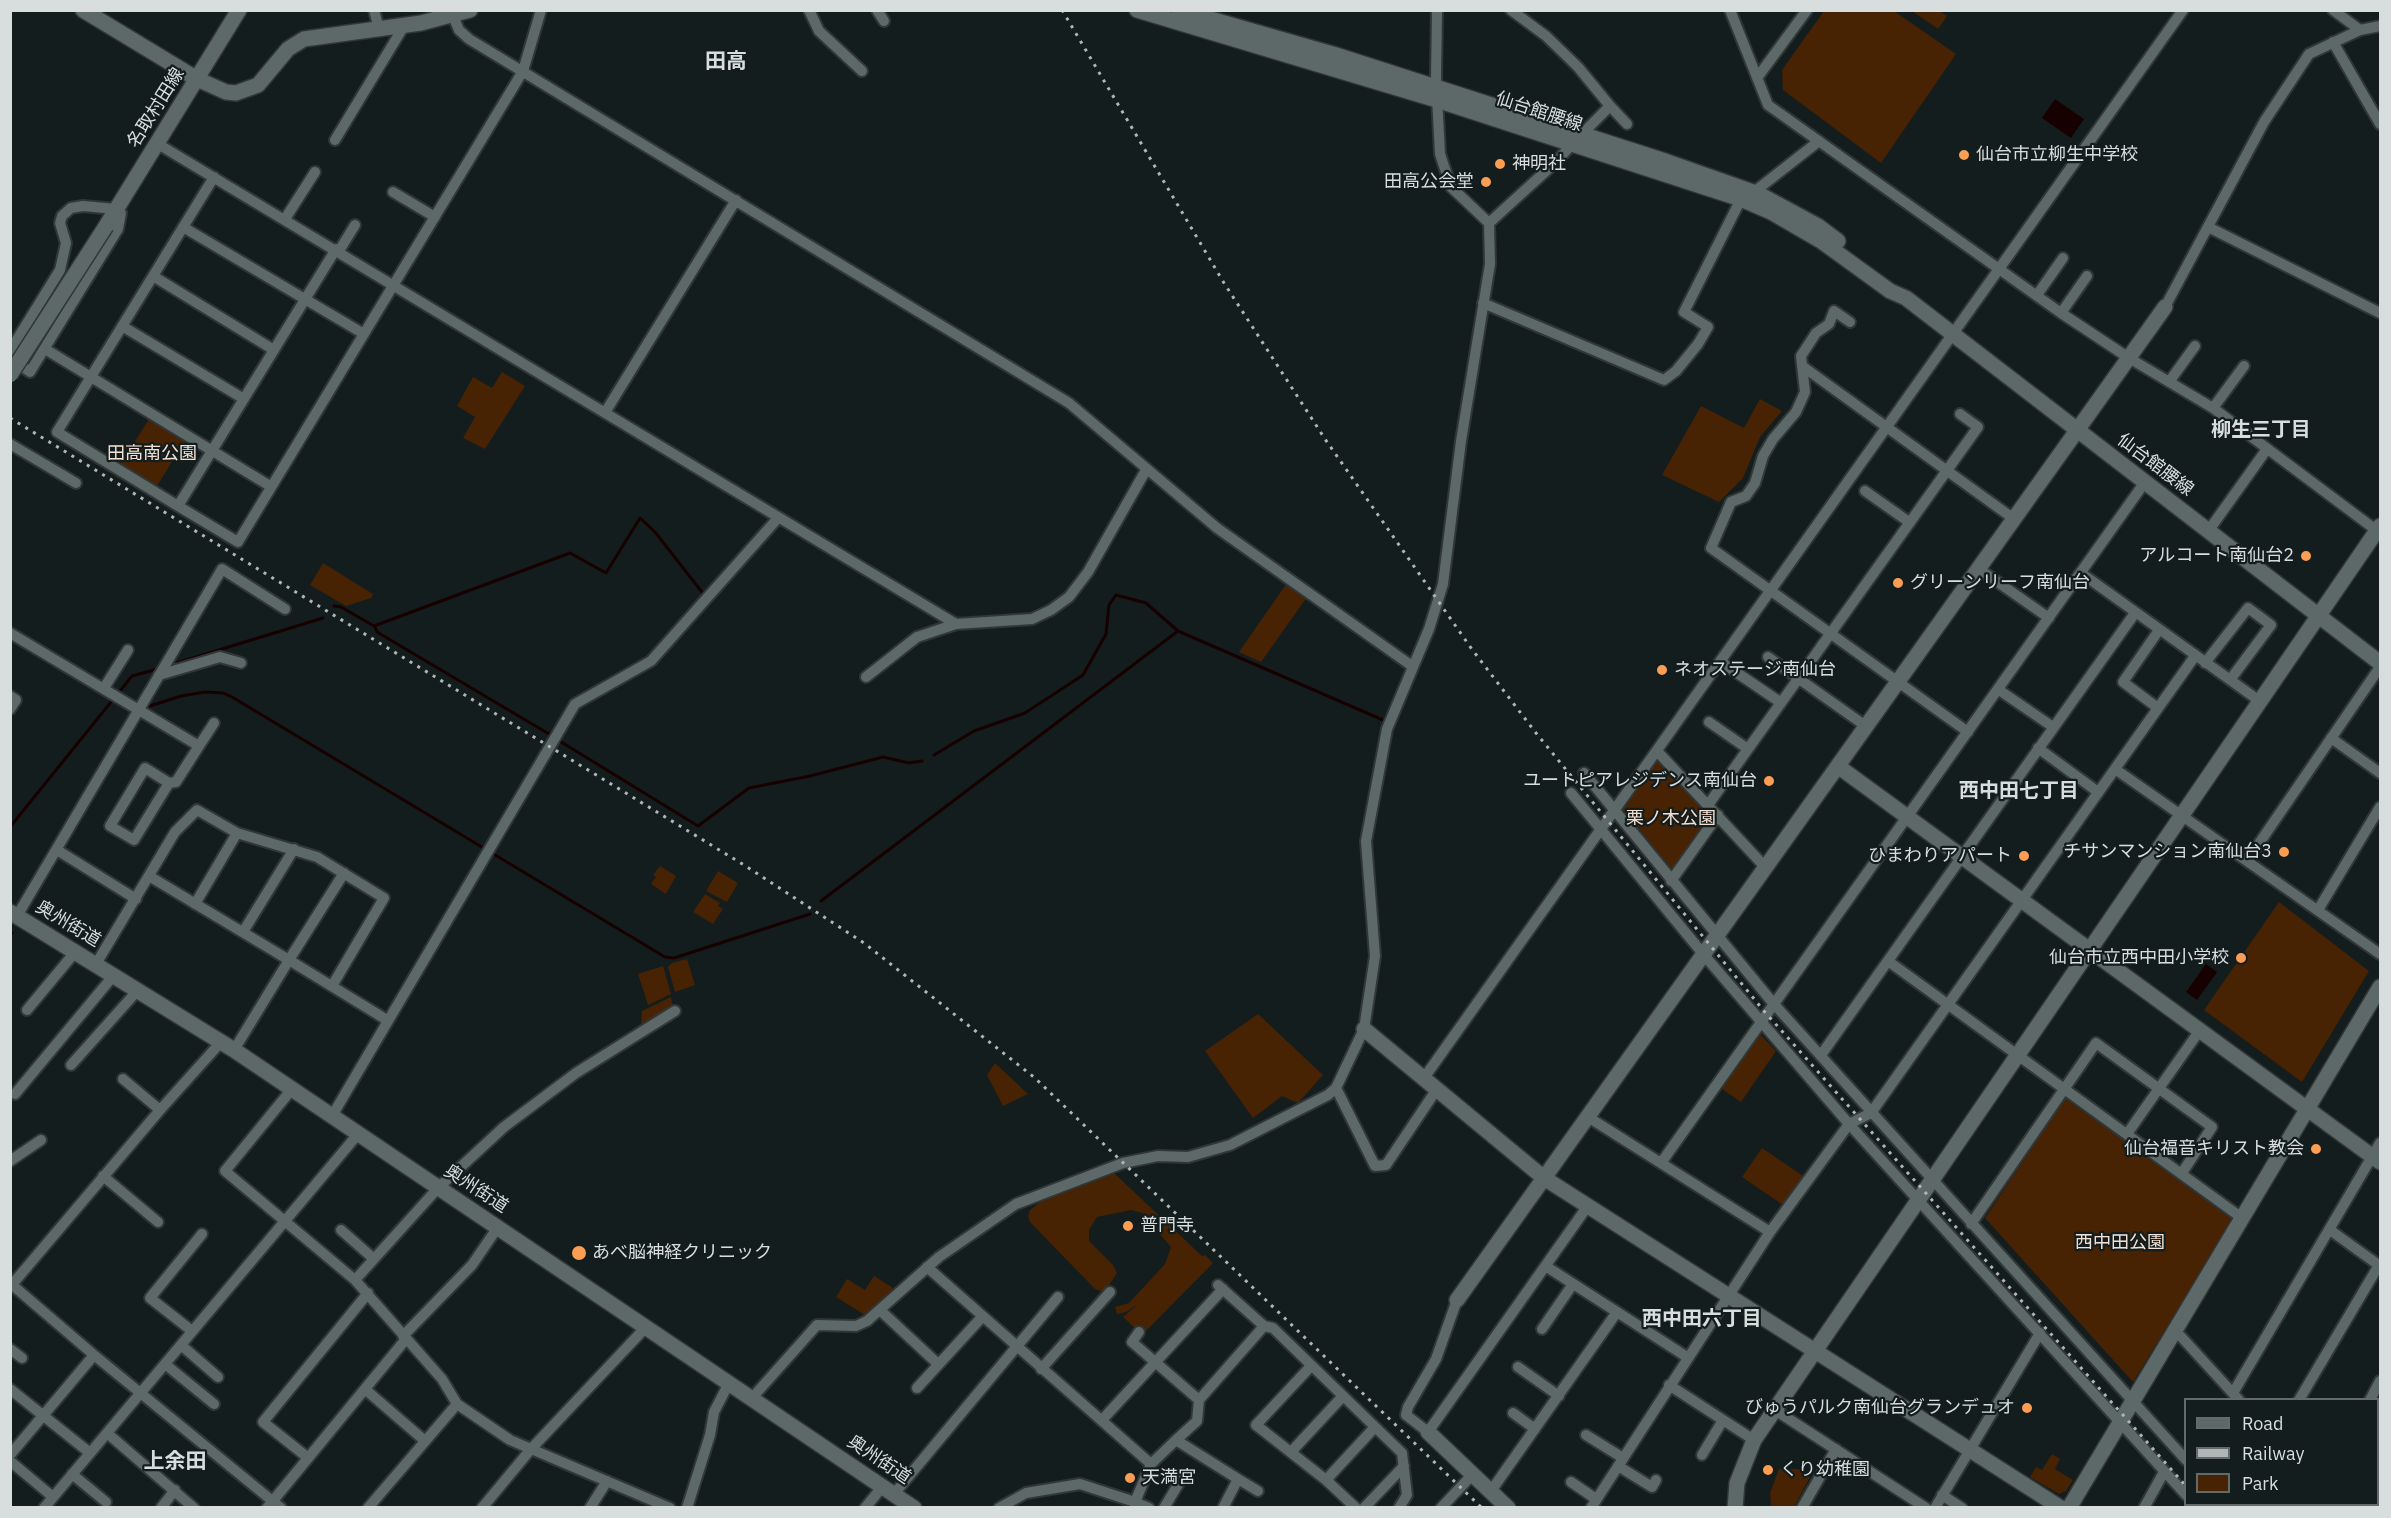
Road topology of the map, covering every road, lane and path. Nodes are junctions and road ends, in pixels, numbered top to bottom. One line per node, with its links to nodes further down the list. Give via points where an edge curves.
1 (83, 10): 25 (street)
2 (239, 10): 25 (street, 名取村田線)
3 (374, 10): 19 (street)
4 (541, 10): 22 (street)
5 (809, 10): 23 (street, via 819,31)
6 (878, 10): 16 (street)
7 (1137, 10): 26 (street, 仙台館腰線)
8 (1179, 10): 26 (street, 仙台館腰線)
9 (1437, 10): 26 (street)
10 (1511, 10): 27 (street, via 1578,67)
11 (1730, 10): 24 (street)
12 (1807, 10): 24 (street)
13 (2183, 10): 48 (street)
14 (2333, 10): 20 (street)
15 (463, 12): 17 (street); 22 (street, via 459,30)
16 (884, 21)
17 (404, 26): 19 (street); 31 (street)
18 (2380, 26): 20 (street)
19 (379, 29): 25 (street, via 304,39 288,49 267,78 248,91 225,92)
20 (2360, 30): 21 (street)
21 (2333, 42): 29 (street); 45 (street, via 2309,54 2264,122)
22 (523, 71): 38 (street); 40 (street)
23 (862, 71)
24 (1757, 78): 33 (street, via 1768,105)
25 (197, 79): 32 (street, 名取村田線)
26 (1437, 93): 30 (street, 仙台館腰線); 42 (street, via 1440,154 1446,176 1458,195)
27 (1610, 106): 28 (street); 30 (street)
28 (1627, 124)
29 (2380, 124)
30 (1578, 138): 37 (street, 仙台館腰線); 42 (street)
31 (335, 140)
32 (158, 144): 35 (street); 39 (street, 名取村田線)
33 (1816, 144): 37 (street); 48 (street)
34 (315, 172): 41 (street)
35 (214, 177): 41 (street); 44 (street)
36 (393, 192): 40 (street)
37 (1748, 195): 54 (street, via 1684,312 1707,327 1698,344 1664,380); 61 (street, 仙台館腰線, via 1906,298)
38 (736, 200): 75 (street); 82 (street, via 1069,403)
39 (116, 209): 63 (street, via 121,213 117,229); 65 (street, via 71,208 62,216 60,223 66,243 60,270); 70 (street, 名取村田線, bridge)
40 (435, 217): 51 (street)
41 (285, 219): 46 (street)
42 (1489, 223): 54 (street, via 1491,246)
43 (355, 225): 46 (street)
44 (183, 227): 49 (street); 53 (street)
45 (2208, 227): 55 (street); 57 (street)
46 (338, 250): 51 (street); 53 (street)
47 (2063, 258): 52 (street)
48 (1999, 268): 52 (street); 61 (street)
49 (153, 276): 59 (street); 64 (street)
50 (2087, 276): 56 (street)
51 (395, 284): 60 (street); 75 (street)
52 (2037, 295): 56 (street)
53 (305, 299): 60 (street); 64 (street)
54 (1483, 303): 111 (street, via 1443,584)
55 (2165, 307): 67 (street)
56 (2061, 313): 67 (street)
57 (2380, 313)
58 (1850, 322): 68 (street, via 1834,311 1829,324 1816,333 1801,356)
59 (122, 326): 71 (street); 73 (street)
60 (364, 334): 86 (street)
61 (1953, 334): 77 (street); 78 (street, 仙台館腰線)
62 (2195, 346): 72 (street)
63 (45, 349): 66 (street, via 30,372); 71 (street)
64 (274, 350): 73 (street)
65 (10, 351)
66 (10, 358)
67 (2129, 358): 72 (street); 78 (street)
68 (1802, 366): 77 (street); 96 (street, via 1805,392 1796,412 1773,439 1746,496 1731,502 1711,548)
69 (2244, 366): 74 (street)
70 (10, 375)
71 (91, 377): 81 (street); 88 (street, via 57,432)
72 (2169, 382): 74 (street)
73 (244, 399): 81 (street)
74 (2213, 408): 80 (street)
75 (606, 411): 89 (street)
76 (1960, 414): 83 (street, via 1978,427)
77 (1888, 426): 83 (street); 96 (street)
78 (2078, 430): 84 (street, 仙台館腰線); 90 (street)
79 (10, 444): 85 (street)
80 (2267, 449): 92 (street); 93 (street)
81 (212, 450): 86 (street); 88 (street)
82 (1146, 470): 101 (street, via 1088,572 1069,597 1032,619); 111 (street, via 1217,528)
83 (1947, 471): 90 (street); 91 (street)
84 (2145, 482): 92 (street, 仙台館腰線); 95 (street)
85 (76, 483)
86 (270, 486): 88 (street, via 238,543)
87 (1865, 491): 91 (street)
88 (178, 506)
89 (778, 518): 101 (street); 180 (street, via 651,661 576,704)
90 (2014, 519): 94 (street)
91 (1909, 522): 104 (street)
92 (2209, 530): 99 (street, 仙台館腰線)
93 (2380, 530): 99 (street)
94 (1979, 569): 100 (street); 116 (street)
95 (2082, 573): 98 (street); 100 (street)
96 (1771, 590): 104 (street); 108 (street)
97 (285, 609): 112 (street, via 222,569)
98 (2135, 613): 102 (street); 128 (street)
99 (2320, 616): 110 (street, 仙台館腰線); 121 (street)
100 (2049, 618): 118 (street)
101 (956, 624): 113 (street, via 917,637)
102 (2159, 630): 107 (street); 122 (street, via 2123,682)
103 (10, 633): 117 (street)
104 (1830, 634): 114 (street); 116 (street)
105 (128, 650): 117 (street)
106 (1768, 657): 114 (street)
107 (2200, 660): 115 (street); 115 (street, via 2248,608 2271,626); 122 (street)
108 (1721, 662): 120 (street); 134 (street)
109 (241, 663): 112 (street, via 220,657)
110 (2380, 665): 130 (street)
111 (1412, 666): 182 (street, via 1387,729 1366,841 1375,956)
112 (162, 669): 124 (street)
113 (866, 677)
114 (1798, 678): 120 (street); 127 (street)
115 (2230, 680): 121 (street)
116 (1898, 682): 127 (street); 129 (street)
117 (104, 688): 124 (street)
118 (1999, 690): 128 (street); 129 (street)
119 (10, 696): 123 (street, via 16,700)
120 (1780, 702): 132 (street)
121 (2261, 702): 147 (street)
122 (2158, 708): 136 (street)
123 (10, 709)
124 (139, 709): 131 (street); 151 (street)
125 (1709, 722): 132 (street)
126 (214, 723): 131 (street)
127 (1867, 727): 135 (street)
128 (2053, 727): 133 (street)
129 (1968, 732): 146 (street)
130 (2331, 738): 138 (street); 153 (street)
131 (199, 746): 139 (street, via 176,782)
132 (1748, 748): 142 (street)
133 (2038, 748): 140 (street); 152 (street)
134 (1658, 750): 142 (street); 144 (street)
135 (1839, 767): 146 (street); 154 (street)
136 (2115, 769): 140 (street); 147 (street)
137 (1584, 773): 144 (street)
138 (2380, 773)
139 (169, 783): 139 (street, via 134,840 110,826 145,768)
140 (2098, 792): 159 (street)
141 (1571, 793): 148 (street)
142 (1708, 805): 145 (street)
143 (2380, 807): 161 (street)
144 (1614, 811): 148 (street); 157 (street)
145 (1718, 815): 154 (street); 157 (street)
146 (1907, 817): 152 (street); 176 (street)
147 (2182, 817): 153 (street); 166 (street)
148 (1601, 830): 168 (street); 188 (street)
149 (237, 833): 150 (street); 156 (street, via 197,810 175,831); 160 (street)
150 (294, 849): 155 (street, via 317,856); 163 (street)
151 (57, 850): 158 (street); 162 (street)
152 (1961, 857): 159 (street); 170 (street)
153 (2247, 861): 161 (street)
154 (1766, 868): 164 (street)
155 (344, 873): 169 (street); 173 (street, via 384,898)
156 (149, 876): 158 (street); 160 (street)
157 (1671, 881): 164 (street)
158 (136, 899): 171 (street)
159 (2021, 901): 166 (street); 177 (street)
160 (195, 904): 163 (street)
161 (2318, 910): 167 (street)
162 (13, 916): 165 (street, 奥州街道)
163 (243, 932): 169 (street)
164 (1717, 936): 168 (street); 176 (street)
165 (76, 951): 171 (street, 奥州街道); 178 (street)
166 (2090, 951): 183 (street); 186 (street)
167 (2380, 954)
168 (1704, 955): 181 (street); 200 (street)
169 (289, 960): 173 (street); 184 (street)
170 (1888, 962): 177 (street); 185 (street)
171 (96, 964): 172 (street, 奥州街道)
172 (114, 975): 175 (street, 奥州街道); 195 (street)
173 (332, 987): 180 (street)
174 (2380, 987): 196 (street)
175 (138, 990): 184 (street, 奥州街道); 187 (street)
176 (1773, 1003): 181 (street); 185 (street)
177 (1948, 1004): 186 (street); 198 (street)
178 (27, 1010)
179 (675, 1011): 212 (street, via 567,1080 504,1127)
180 (387, 1020): 199 (street)
181 (1761, 1021): 201 (street); 207 (street)
182 (1364, 1029): 188 (street); 191 (street)
183 (2200, 1030): 190 (street); 196 (street)
184 (228, 1046): 192 (street, 奥州街道); 197 (street)
185 (1821, 1055): 198 (street)
186 (2019, 1055): 194 (street); 211 (street)
187 (71, 1065)
188 (1424, 1078): 193 (street)
189 (123, 1079): 197 (street)
190 (2160, 1087): 194 (street, via 2096,1043); 203 (street); 208 (street, via 2212,1127)
191 (1336, 1088): 193 (street, via 1375,1166 1386,1165); 226 (street, via 1230,1145 1188,1157 1158,1156 1123,1163 1016,1204)
192 (292, 1089): 199 (street, 奥州街道); 216 (street, via 225,1171)
193 (1437, 1089): 210 (street)
194 (2064, 1089): 203 (street); 218 (street)
195 (15, 1094)
196 (2308, 1108): 205 (street); 215 (street)
197 (160, 1110): 209 (street)
198 (1871, 1113): 201 (street); 211 (street)
199 (332, 1116): 202 (street, 奥州街道)
200 (1588, 1117): 207 (street); 210 (street)
201 (1849, 1124): 213 (street); 222 (street)
202 (358, 1134): 212 (street, 奥州街道); 216 (street)
203 (2127, 1134): 208 (street)
204 (41, 1140): 206 (street)
205 (2378, 1154): 221 (street)
206 (10, 1161)
207 (1661, 1163): 222 (street)
208 (2182, 1173): 215 (street)
209 (104, 1176): 217 (street); 230 (street)
210 (1544, 1178): 214 (street); 235 (street)
211 (1932, 1180): 213 (street); 218 (street)
212 (438, 1188): 219 (street, 奥州街道); 224 (street)
213 (1918, 1199): 245 (street); 250 (street)
214 (1587, 1208): 227 (street); 233 (street)
215 (2242, 1218): 242 (street)
216 (285, 1221): 228 (street); 243 (street)
217 (158, 1222)
218 (1971, 1224): 275 (street)
219 (498, 1227): 239 (street, 奥州街道); 246 (street, via 472,1265)
220 (341, 1230): 224 (street)
221 (2330, 1230): 225 (street); 270 (street)
222 (1770, 1232): 233 (street)
223 (202, 1234): 243 (street, via 150,1298)
224 (374, 1259): 228 (street)
225 (2380, 1266): 272 (street)
226 (927, 1267): 236 (street); 238 (street)
227 (1546, 1267): 229 (street); 286 (street)
228 (355, 1280): 232 (street)
229 (1573, 1284): 237 (street); 241 (street)
230 (11, 1285): 251 (street)
231 (1110, 1292): 259 (street)
232 (368, 1293): 246 (street); 299 (street, via 263,1422)
233 (1727, 1295): 250 (street); 252 (street)
234 (1058, 1297): 248 (street)
235 (1457, 1300): 286 (street, via 1436,1359 1407,1407 1406,1415)
236 (881, 1311): 256 (street); 271 (street, via 856,1326 817,1325)
237 (1617, 1312): 252 (street); 269 (street)
238 (982, 1317): 248 (street); 256 (street)
239 (647, 1326): 262 (street, 奥州街道); 292 (street)
240 (1264, 1326): 254 (street, via 1221,1287); 257 (street, via 1272,1328); 274 (street)
241 (1542, 1329)
242 (2175, 1330): 270 (street); 275 (street)
243 (192, 1331): 247 (street)
244 (1139, 1332): 254 (street, via 1132,1342)
245 (2040, 1333): 283 (street); 294 (street)
246 (404, 1337): 266 (street); 277 (street)
247 (181, 1345): 255 (street); 260 (street)
248 (1014, 1347): 259 (street); 314 (street, via 1000,1369)
249 (10, 1349): 253 (street)
250 (1815, 1352): 278 (street); 294 (street)
251 (94, 1355): 267 (street); 280 (street)
252 (1687, 1357): 263 (street)
253 (22, 1358)
254 (1155, 1361): 274 (street); 281 (street)
255 (165, 1364): 267 (street); 276 (street)
256 (938, 1364): 264 (street)
257 (1311, 1366): 268 (street); 295 (street, via 1256,1425)
258 (1518, 1367): 269 (street)
259 (1041, 1370): 281 (street)
260 (218, 1377)
261 (2380, 1381): 273 (street)
262 (729, 1383): 271 (street, 奥州街道); 333 (street, via 714,1412)
263 (1669, 1385): 282 (street); 302 (street)
264 (917, 1388)
265 (10, 1389): 280 (street)
266 (366, 1390): 291 (street); 299 (street)
267 (140, 1393): 287 (street); 324 (street)
268 (1343, 1396): 284 (street); 295 (street)
269 (1559, 1396): 285 (street)
270 (2236, 1396)
271 (752, 1398): 314 (street, 奥州街道)
272 (2300, 1398)
273 (2374, 1398)
274 (1200, 1400): 289 (street, via 1197,1421)
275 (2133, 1401): 283 (street); 300 (street)
276 (214, 1404)
277 (458, 1404): 291 (street); 292 (street, via 510,1440)
278 (1775, 1410): 290 (street); 293 (street)
279 (1513, 1413): 285 (street)
280 (44, 1416): 296 (street); 297 (street)
281 (1102, 1420): 303 (street)
282 (1724, 1420): 290 (street); 298 (street)
283 (2120, 1422): 305 (street); 350 (street)
284 (1375, 1427): 304 (street, via 1402,1453); 310 (street)
285 (1535, 1429): 317 (street)
286 (1428, 1432): 307 (street)
287 (107, 1433): 296 (street); 315 (street)
288 (1586, 1435): 302 (street)
289 (1176, 1440): 303 (street); 309 (street)
290 (1754, 1440): 345 (street, via 1737,1483)
291 (425, 1441): 329 (street)
292 (531, 1449): 312 (street); 330 (street)
293 (1836, 1449): 325 (street); 346 (street)
294 (1970, 1450): 319 (street); 349 (street)
295 (1290, 1452): 310 (street)
296 (90, 1454): 306 (street)
297 (10, 1455)
298 (1702, 1455)
299 (307, 1457): 324 (street)
300 (2184, 1458)
301 (10, 1461): 320 (street)
302 (1620, 1462): 311 (street, via 1652,1487); 323 (street)
303 (1151, 1464): 322 (street)
304 (1404, 1466): 341 (street); 342 (street, via 1407,1495)
305 (2164, 1472): 318 (street); 351 (street)
306 (72, 1474): 320 (street); 321 (street)
307 (1473, 1474): 317 (street); 343 (street)
308 (1182, 1478): 338 (street)
309 (1238, 1479): 316 (street); 339 (street)
310 (1326, 1480): 340 (street)
311 (1656, 1480)
312 (607, 1481): 331 (street); 332 (street)
313 (1571, 1482): 323 (street)
314 (889, 1490): 334 (street); 335 (street, 奥州街道)
315 (175, 1491): 327 (street); 328 (street)
316 (1258, 1491)
317 (1491, 1491): 344 (street)
318 (2184, 1493)
319 (1942, 1496): 347 (street); 348 (street)
320 (53, 1497): 326 (street)
321 (106, 1502)
322 (1135, 1502): 336 (street, via 1080,1484 1026,1493); 337 (street)
323 (1594, 1503)
324 (273, 1505)
325 (1803, 1507)
326 (44, 1508)
327 (161, 1508)
328 (194, 1508)
329 (368, 1508)
330 (482, 1508)
331 (590, 1508)
332 (670, 1508)
333 (687, 1508)
334 (865, 1508)
335 (914, 1508)
336 (999, 1508)
337 (1149, 1508)
338 (1164, 1508)
339 (1223, 1508)
340 (1356, 1508)
341 (1364, 1508)
342 (1399, 1508)
343 (1441, 1508)
344 (1509, 1508)
345 (1735, 1508)
346 (1926, 1508)
347 (1935, 1508)
348 (1962, 1508)
349 (2061, 1508)
350 (2069, 1508)
351 (2144, 1508)

